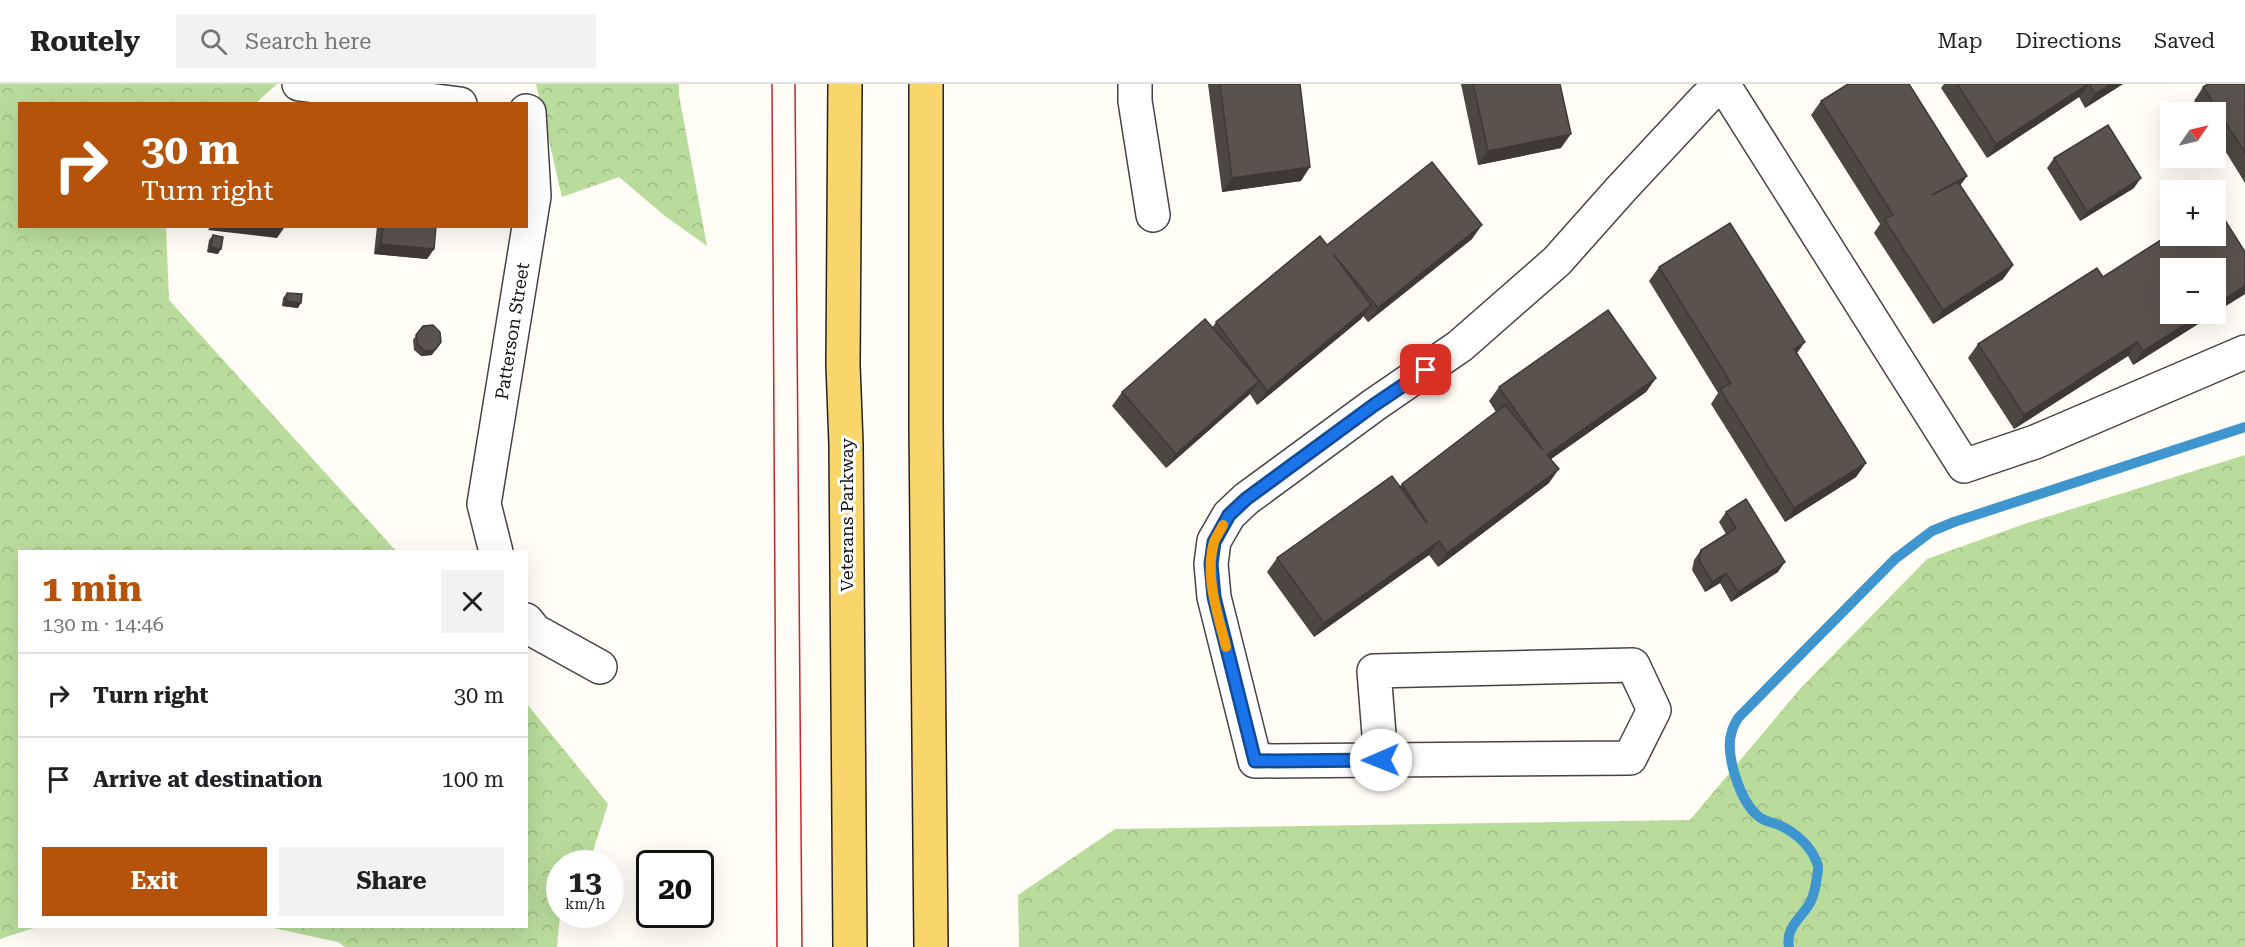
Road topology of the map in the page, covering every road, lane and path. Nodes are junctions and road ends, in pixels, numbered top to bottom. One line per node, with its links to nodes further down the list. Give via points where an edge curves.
1 (299, 84): 6 (street)
2 (845, 84): 14 (main road, Veterans Parkway, via 843,365)
3 (926, 84): 15 (main road)
4 (1135, 84): 8 (street)
5 (1722, 84): 9 (street, via 1964,466 2035,442); 13 (street, via 1557,261 1460,346 1246,499 1229,515 1214,542 1214,597 1255,761)
6 (444, 102)
7 (528, 112): 10 (street, Patterson Street, via 534,196 484,504)
8 (1153, 215)
9 (2245, 352)
10 (496, 550)
11 (528, 622): 12 (street, via 535,631)
12 (600, 667)
13 (1381, 760): 13 (street, via 1630,758 1654,710 1633,665 1374,671)
14 (850, 947)
15 (932, 947)

